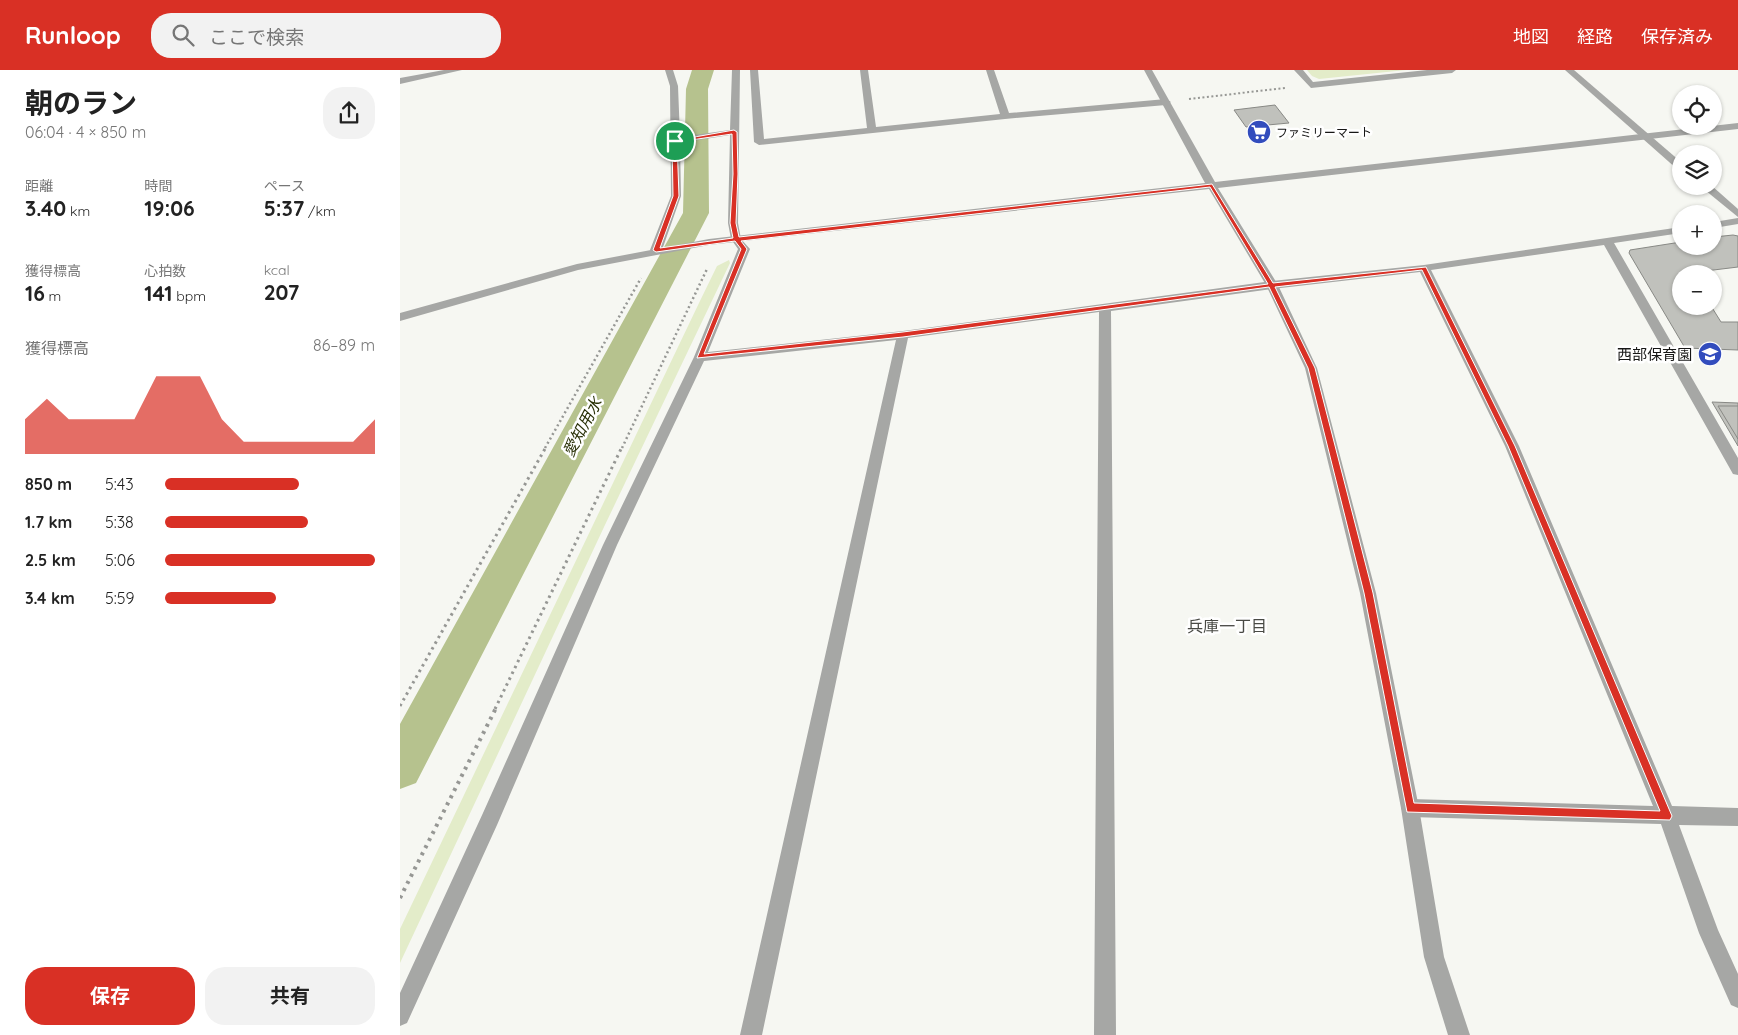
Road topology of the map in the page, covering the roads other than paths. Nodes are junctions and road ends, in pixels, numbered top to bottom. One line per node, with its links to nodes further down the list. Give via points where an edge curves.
1 (458, 70): 11 (street)
2 (668, 70): 18 (street, via 674,86)
3 (736, 70): 16 (street)
4 (754, 70): 15 (street, via 758,142)
5 (864, 70): 15 (street)
6 (990, 70): 13 (street)
7 (1148, 70): 12 (street)
8 (1298, 70): 9 (street, via 1311,85)
9 (1452, 70)
10 (1569, 70): 17 (street)
11 (400, 81)
12 (1166, 102): 13 (street); 20 (street)
13 (1004, 116): 15 (street)
14 (1738, 126): 17 (street)
15 (872, 129)
16 (734, 132): 18 (street); 26 (street, via 733,223)
17 (1646, 137): 19 (street); 20 (street)
18 (675, 141): 28 (street, via 676,196)
19 (1672, 159)
20 (1212, 186): 26 (street); 30 (street)
21 (1716, 195): 22 (street)
22 (1738, 214)
23 (1738, 221): 24 (street)
24 (1722, 224)
25 (1672, 231): 27 (street)
26 (736, 240): 28 (street); 34 (street, via 744,249)
27 (1606, 242): 29 (street); 35 (street)
28 (656, 250): 32 (street, via 528,279)
29 (1424, 268): 30 (street); 37 (street, via 1512,446)
30 (1272, 285): 31 (street); 36 (street, via 1312,368 1368,593)
31 (1105, 308): 33 (street); 42 (street)
32 (400, 317)
33 (903, 335): 34 (street); 41 (street)
34 (700, 357): 40 (street, via 610,545)
35 (1738, 470)
36 (1410, 808): 37 (street); 43 (street, via 1434,958)
37 (1667, 816): 38 (street); 39 (street, via 1709,933)
38 (1738, 817)
39 (1738, 998)
40 (400, 1016)
41 (751, 1035)
42 (1105, 1035)
43 (1459, 1035)

